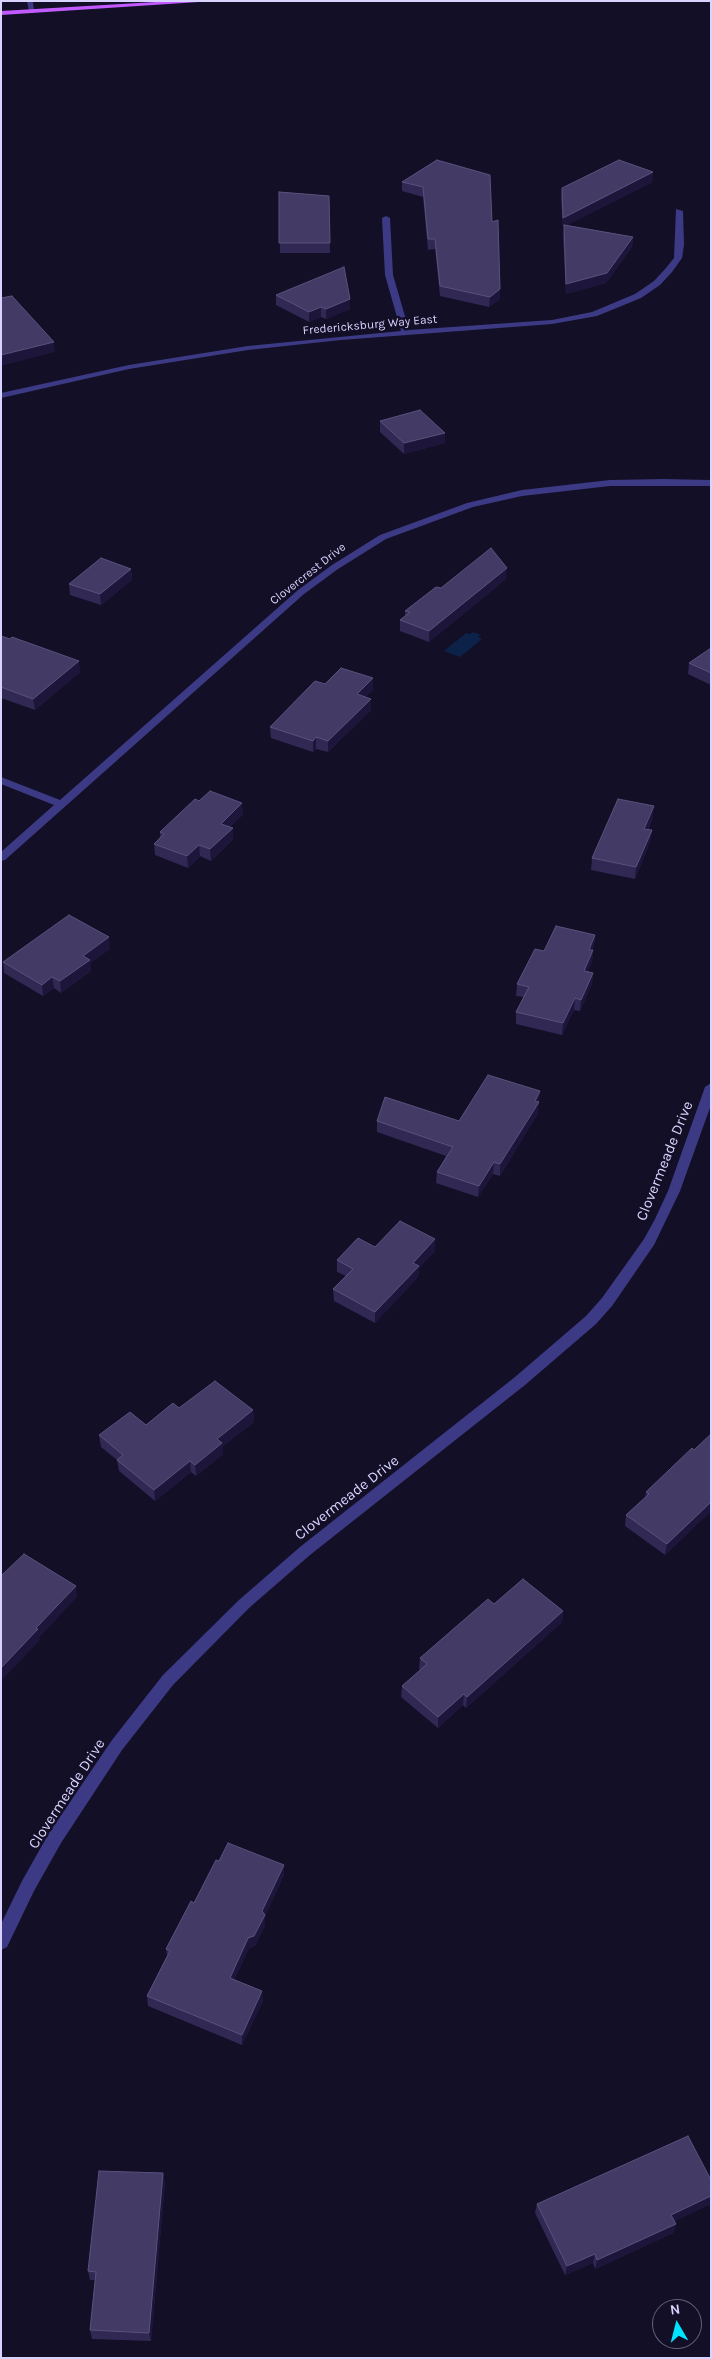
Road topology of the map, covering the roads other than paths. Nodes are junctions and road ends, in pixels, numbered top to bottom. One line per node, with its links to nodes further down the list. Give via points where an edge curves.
1 (30, 1): 3 (street)
2 (211, 1): 3 (main road)
3 (32, 11): 4 (main road)
4 (1, 13)
5 (679, 211): 7 (street, Fredericksburg Way East, via 680,245 674,264 657,283 628,301 594,314 552,322)
6 (386, 218): 7 (street, via 389,275)
7 (406, 334): 8 (street, Fredericksburg Way East, via 208,354 106,371)
8 (1, 396)
9 (711, 483): 11 (street, Clovercrest Drive, via 610,483 522,493 462,507 383,537 301,592)
10 (1, 780): 11 (street)
11 (61, 804): 12 (street, Clovercrest Drive)
12 (1, 858)
13 (711, 1087): 14 (street, Clovermeade Drive, via 661,1218 649,1242 607,1302 586,1325 520,1381 305,1551 244,1604 168,1680 117,1745 61,1830 28,1886)
14 (1, 1942)

